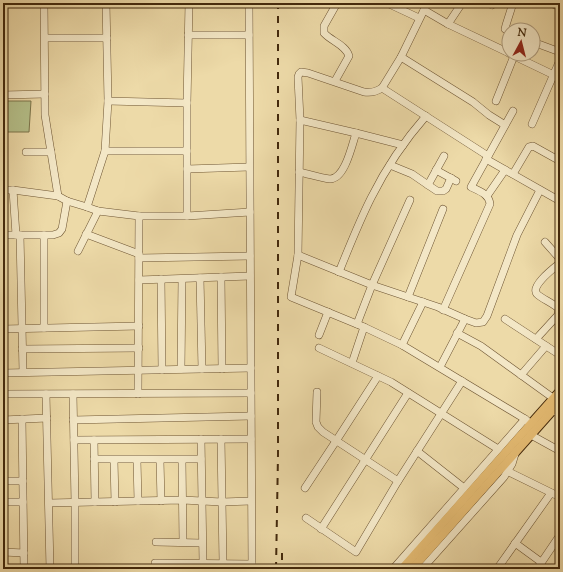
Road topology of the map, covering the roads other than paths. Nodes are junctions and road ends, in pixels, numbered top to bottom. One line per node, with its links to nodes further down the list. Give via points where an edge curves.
1 (44, 3): 18 (street)
2 (106, 3): 19 (street)
3 (189, 3): 16 (street)
4 (249, 3): 17 (street)
5 (337, 3): 28 (street, via 324,26 324,33 348,52 349,56)
6 (387, 3): 13 (street)
7 (427, 3): 12 (street)
8 (462, 3): 15 (street)
9 (513, 3): 14 (street)
10 (551, 3): 11 (street)
11 (560, 7)
12 (424, 10): 13 (street); 15 (street)
13 (420, 18): 23 (street)
14 (507, 22)
15 (448, 24): 21 (street)
16 (188, 35): 17 (street); 34 (street)
17 (249, 35): 50 (street)
18 (45, 38): 19 (street); 31 (street)
19 (107, 38): 33 (street)
20 (541, 45): 22 (street)
21 (501, 49)
22 (560, 52)
23 (401, 57): 29 (street); 39 (street)
24 (560, 60): 27 (street)
25 (508, 62): 32 (street)
26 (533, 62): 27 (street)
27 (557, 77): 38 (street)
28 (335, 82): 29 (street, via 369,93); 37 (street, via 308,73 299,74)
29 (382, 88): 36 (street)
30 (3, 94): 31 (street)
31 (45, 94): 45 (street, via 45,115)
32 (496, 100)
33 (108, 101): 34 (street); 42 (street)
34 (187, 103): 43 (street)
35 (513, 111): 39 (street)
36 (426, 116): 41 (street); 47 (street)
37 (300, 120): 40 (street); 54 (street)
38 (532, 124)
39 (505, 125): 47 (street)
40 (356, 133): 41 (street); 54 (street, via 344,167 338,176 330,179)
41 (403, 145): 49 (street)
42 (104, 151): 43 (street); 65 (street)
43 (187, 151): 51 (street)
44 (26, 152): 45 (street)
45 (51, 152): 60 (street)
46 (444, 156): 52 (street)
47 (487, 157): 53 (street); 61 (street, via 471,187)
48 (560, 162): 55 (street, via 533,146 529,147)
49 (390, 165): 56 (street, via 412,174); 82 (street, via 371,199)
50 (250, 167): 51 (street); 68 (street)
51 (187, 169): 70 (street)
52 (436, 170): 56 (street); 56 (street, via 453,180 443,191 437,191)
53 (505, 170): 55 (street); 61 (street)
54 (299, 172): 77 (street)
55 (513, 174): 59 (street)
56 (428, 185)
57 (3, 190): 58 (street)
58 (13, 190): 60 (street); 73 (street)
59 (540, 190): 64 (street); 94 (street, via 517,235 488,316 480,323)
60 (58, 196): 63 (street)
61 (487, 196): 92 (street, via 490,204)
62 (410, 200): 89 (street)
63 (67, 201): 65 (street); 74 (street, via 62,229 53,236)
64 (560, 201)
65 (87, 207): 67 (street)
66 (443, 209): 90 (street)
67 (98, 211): 69 (street); 71 (street)
68 (250, 212): 70 (street); 79 (street)
69 (139, 216): 70 (street); 78 (street)
70 (187, 216)
71 (86, 234): 76 (street); 78 (street)
72 (3, 235): 73 (street)
73 (18, 235): 74 (street); 99 (street)
74 (44, 235): 98 (street)
75 (545, 242): 80 (street)
76 (78, 251)
77 (298, 255): 82 (street); 93 (street, via 291,297)
78 (139, 256): 79 (street); 87 (street)
79 (250, 256): 83 (street)
80 (560, 259)
81 (560, 262): 103 (street, via 536,288 538,294 559,311)
82 (339, 272): 89 (street)
83 (250, 276): 84 (street); 113 (street)
84 (221, 277): 85 (street); 112 (street)
85 (200, 278): 86 (street); 115 (street)
86 (182, 279): 88 (street); 114 (street)
87 (139, 280): 88 (street); 97 (street)
88 (162, 280): 117 (street)
89 (372, 285): 90 (street); 96 (street)
90 (408, 297): 91 (street)
91 (423, 302): 92 (street); 104 (street)
92 (444, 310): 94 (street)
93 (328, 312): 96 (street); 102 (street)
94 (465, 319): 101 (street)
95 (505, 319): 103 (street)
96 (360, 325): 104 (street); 110 (street)
97 (139, 326): 98 (street); 106 (street)
98 (44, 328): 99 (street)
99 (22, 329): 100 (street); 108 (street)
100 (3, 330)
101 (457, 333): 111 (street); 120 (street, via 481,346)
102 (319, 335)
103 (536, 339): 105 (street)
104 (402, 345): 111 (street)
105 (546, 346): 109 (street); 120 (street)
106 (139, 348): 108 (street); 116 (street)
107 (319, 348): 110 (street)
108 (22, 349): 118 (street)
109 (560, 355)
110 (352, 363): 121 (street)
111 (440, 367): 122 (street)
112 (222, 368): 113 (street); 115 (street)
113 (251, 368): 126 (street)
114 (181, 369): 115 (street); 117 (street)
115 (202, 369)
116 (139, 370): 117 (street); 118 (street); 131 (street)
117 (162, 370)
118 (23, 372): 119 (street)
119 (3, 373)
120 (521, 375): 132 (street)
121 (378, 376): 127 (street); 147 (street)
122 (462, 381): 134 (street); 140 (street)
123 (3, 388): 128 (street)
124 (560, 391): 132 (main road)
125 (317, 392): 147 (street, via 316,422 323,432)
126 (251, 393): 131 (street); 135 (street)
127 (408, 393): 134 (street); 158 (street)
128 (3, 394): 129 (street)
129 (46, 394): 130 (street); 136 (street)
130 (73, 394): 131 (street); 139 (street)
131 (138, 394)
132 (557, 400): 133 (main road)
133 (553, 410): 140 (main road); 141 (main road)
134 (441, 414): 148 (street); 149 (street)
135 (251, 416): 139 (street); 144 (street)
136 (47, 418): 137 (street); 180 (street)
137 (22, 419): 138 (street); 163 (street)
138 (3, 420)
139 (73, 420): 145 (street)
140 (528, 421): 148 (street); 161 (main road)
141 (531, 436): 150 (street); 151 (main road)
142 (201, 439): 143 (street); 146 (street); 153 (street)
143 (221, 439): 144 (street); 179 (street)
144 (251, 439): 173 (street)
145 (74, 440): 146 (street); 176 (street)
146 (94, 440): 152 (street)
147 (336, 441): 158 (street); 165 (street)
148 (498, 449): 166 (street)
149 (417, 451): 164 (street); 166 (street)
150 (560, 451)
151 (515, 454): 159 (street); 161 (main road)
152 (94, 459): 154 (street); 177 (street)
153 (201, 459): 157 (street); 172 (street)
154 (114, 460): 155 (street); 178 (street)
155 (137, 460): 156 (street); 170 (street)
156 (160, 460): 157 (street); 171 (street)
157 (182, 460): 169 (street)
158 (365, 460): 164 (street); 182 (street)
159 (507, 471): 167 (street); 201 (street)
160 (3, 476): 162 (street)
161 (489, 477): 199 (main road, via 457,506); 200 (main road)
162 (3, 481): 163 (street)
163 (23, 481): 175 (street)
164 (398, 481): 182 (street, via 356,552)
165 (305, 488)
166 (464, 488): 198 (street)
167 (551, 493): 168 (street); 187 (street)
168 (560, 497)
169 (182, 500): 171 (street); 172 (street); 185 (street)
170 (138, 501): 171 (street); 178 (street)
171 (161, 501)
172 (202, 501): 179 (street); 186 (street)
173 (252, 501): 179 (street); 193 (street)
174 (3, 502): 175 (street)
175 (23, 502): 189 (street)
176 (75, 502): 177 (street); 180 (street); 196 (street)
177 (95, 502): 178 (street)
178 (115, 502)
179 (222, 502): 192 (street)
180 (49, 503): 195 (street)
181 (306, 518): 182 (street)
182 (321, 529)
183 (560, 535): 190 (street)
184 (156, 542): 185 (street)
185 (183, 542): 186 (street)
186 (202, 543): 191 (street)
187 (515, 543): 190 (street); 202 (street)
188 (3, 552): 189 (street)
189 (24, 553): 194 (street)
190 (541, 562): 203 (street)
191 (202, 563): 192 (street); 197 (street, via 155,563)
192 (222, 563): 193 (street)
193 (252, 566)
194 (24, 569)
195 (50, 569)
196 (75, 569)
197 (155, 569)
198 (393, 569)
199 (402, 569)
200 (412, 569)
201 (422, 569)
202 (497, 569)
203 (537, 569)

